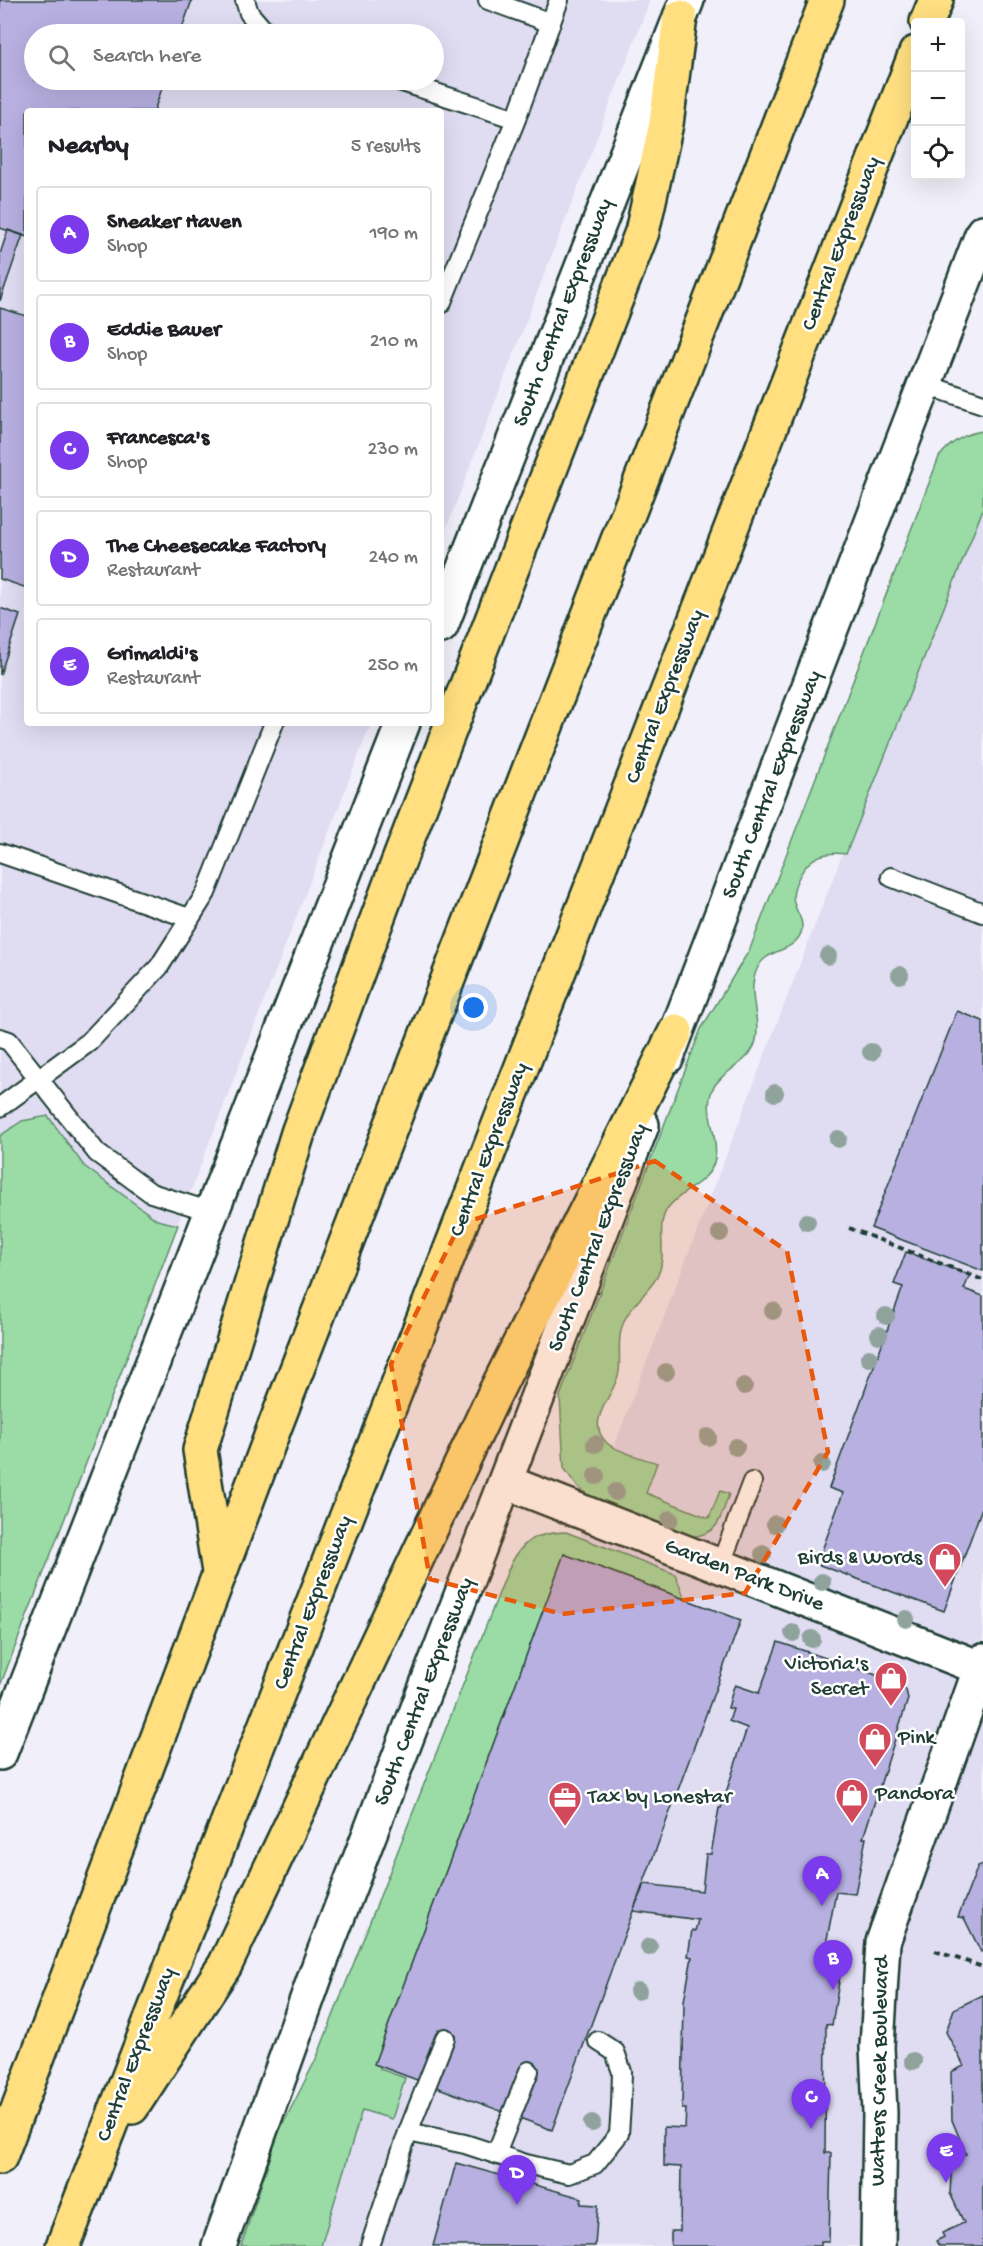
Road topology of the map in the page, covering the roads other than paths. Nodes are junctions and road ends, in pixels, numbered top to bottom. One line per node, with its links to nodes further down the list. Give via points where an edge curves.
1 (245, 0): 9 (lane)
2 (488, 0): 8 (lane)
3 (559, 0): 8 (lane)
4 (827, 0): 32 (highway)
5 (936, 0): 7 (highway)
6 (684, 8): 17 (main road, South Central Expressway); 32 (highway, via 666,124 642,232 298,1132 200,1450)
7 (929, 18)
8 (551, 22): 12 (lane)
9 (256, 24)
10 (911, 63): 41 (highway, Central Expressway)
11 (427, 90): 12 (lane)
12 (516, 119): 14 (lane)
13 (983, 232): 15 (main road, South Central Expressway)
14 (444, 297)
15 (927, 385): 16 (lane); 24 (main road, South Central Expressway)
16 (983, 404)
17 (444, 618)
18 (273, 726): 23 (lane, via 206,893)
19 (402, 726): 28 (main road)
20 (0, 853): 23 (lane)
21 (891, 877): 22 (lane)
22 (983, 913)
23 (189, 918): 26 (lane, via 159,967 89,1042)
24 (676, 1031): 29 (main road, South Central Expressway); 41 (highway, via 493,1397 225,1965)
25 (0, 1038): 26 (lane, via 9,1041)
26 (39, 1078): 27 (lane); 28 (lane, via 97,1153 152,1193)
27 (0, 1107)
28 (212, 1212): 34 (main road)
29 (506, 1482): 31 (main road, Garden Park Drive); 43 (main road, South Central Expressway, via 320,1963)
30 (752, 1482): 31 (lane)
31 (720, 1566): 33 (main road, Garden Park Drive)
32 (219, 1574): 40 (highway)
33 (982, 1666): 45 (main road, Watters Creek Boulevard, via 883,1942 877,2047)
34 (0, 1753)
35 (445, 2038): 38 (lane)
36 (598, 2041): 39 (lane, via 615,2052 622,2072 619,2134 595,2164 569,2174)
37 (530, 2071): 39 (lane)
38 (408, 2132): 39 (lane); 44 (lane)
39 (496, 2154)
40 (0, 2157)
41 (94, 2164): 42 (highway, Central Expressway)
42 (63, 2246)
43 (219, 2246)
44 (370, 2246)
45 (878, 2246)

